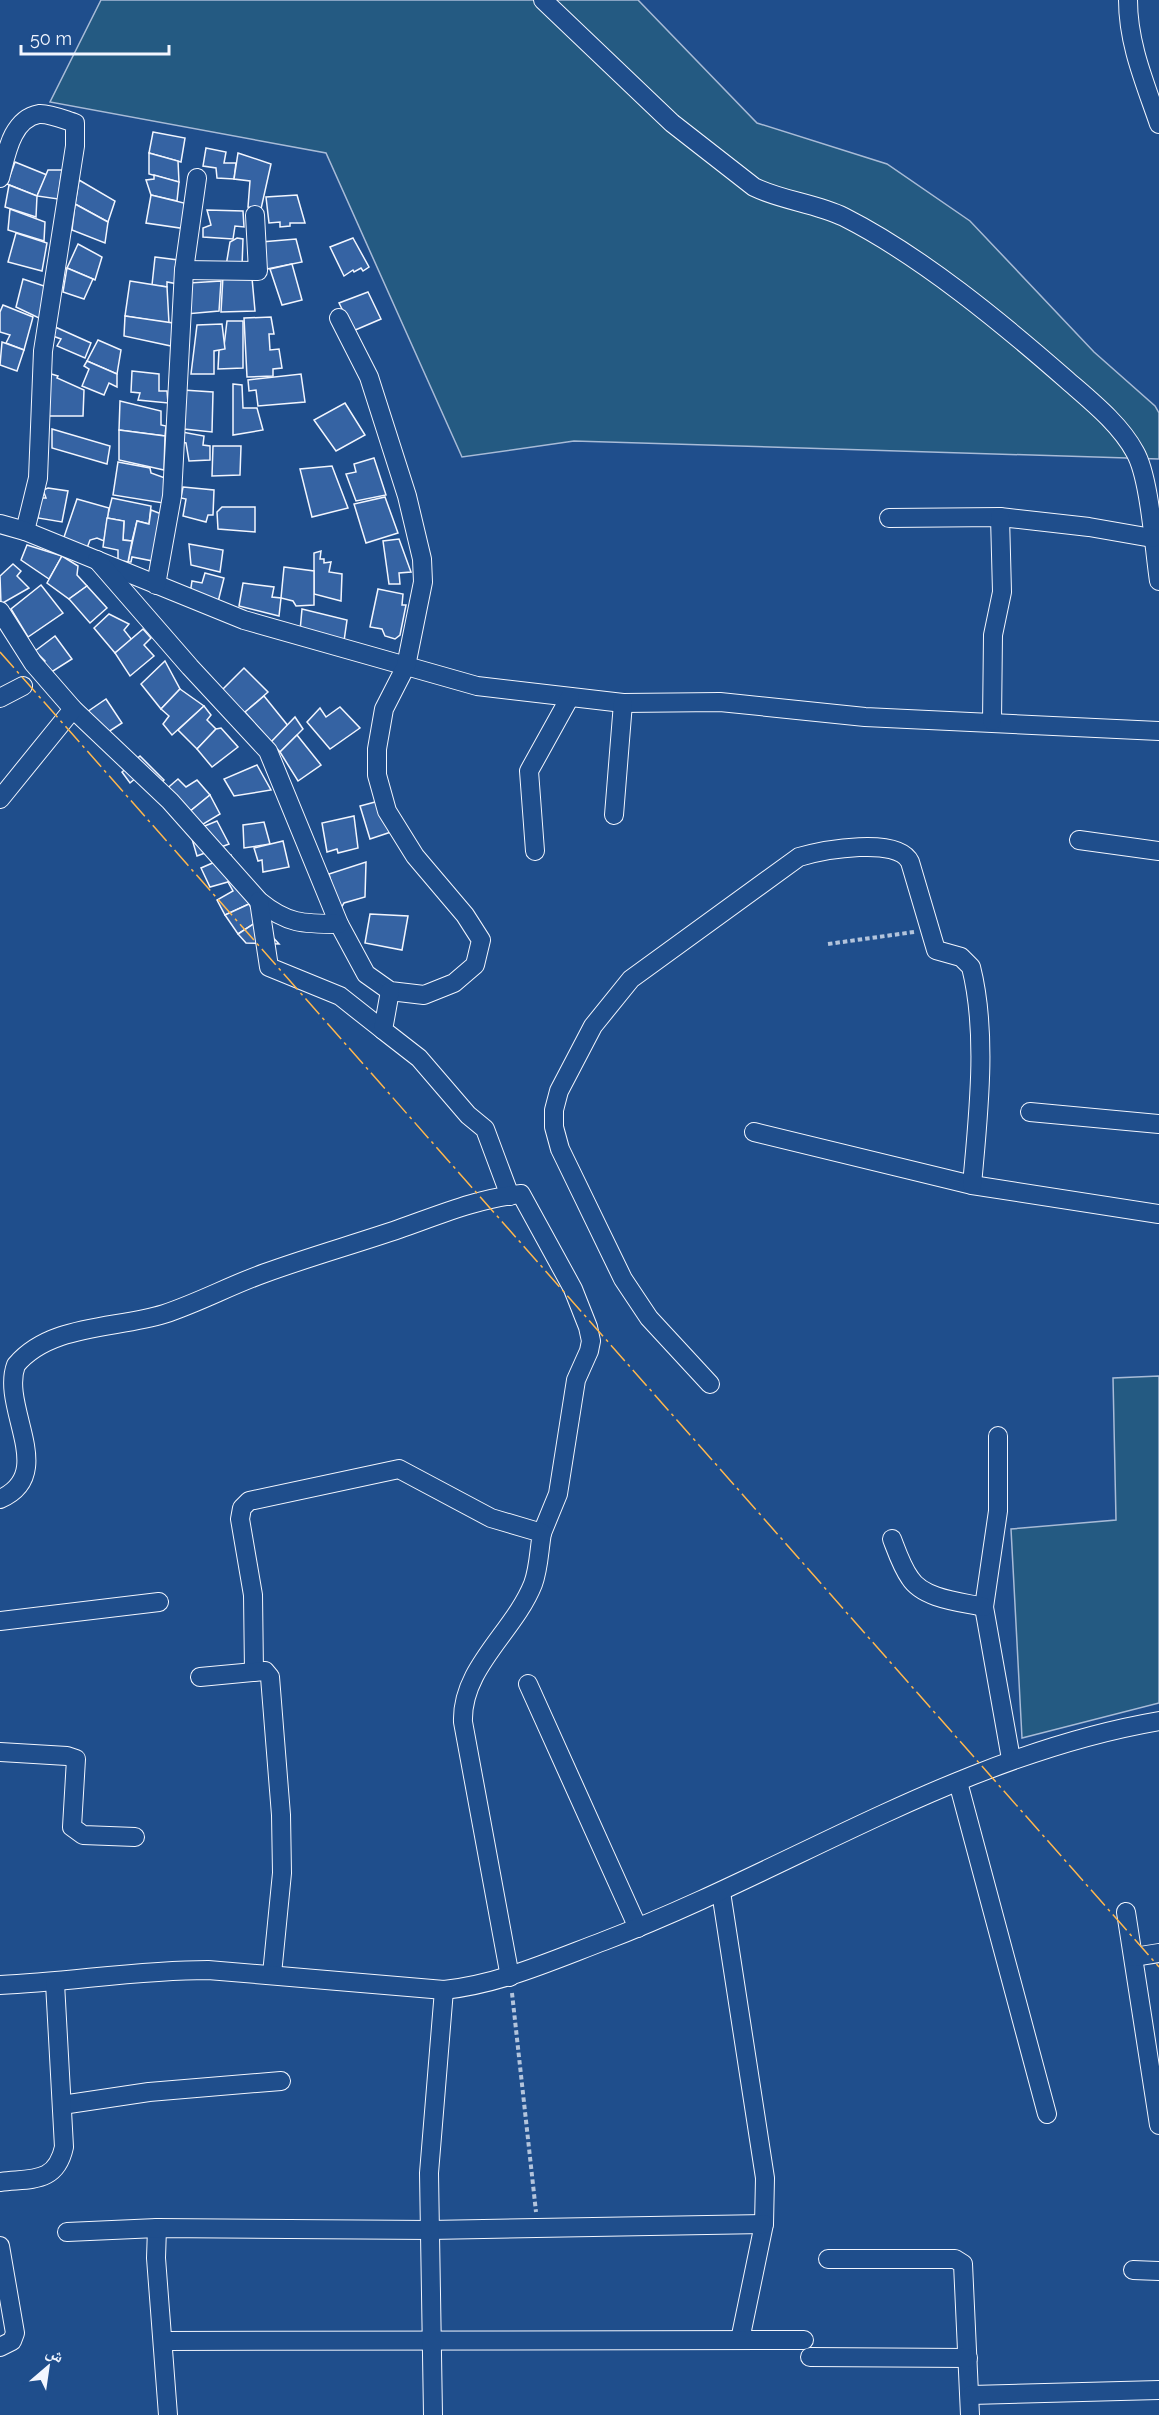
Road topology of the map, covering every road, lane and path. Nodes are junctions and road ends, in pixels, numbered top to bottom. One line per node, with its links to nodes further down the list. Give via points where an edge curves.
1 (543, 0): 13 (street, via 672,123 754,187 785,199 817,205 845,218 919,264 1019,338 1097,406 1136,453 1144,476)
2 (1128, 0): 3 (street, via 1136,58)
3 (1159, 124)
4 (0, 178): 12 (street, via 10,140 27,119 41,114 75,123 75,146 43,351 38,478)
5 (197, 178): 7 (street)
6 (255, 215): 7 (street, via 258,271)
7 (184, 270): 16 (street, via 172,496)
8 (339, 318): 18 (street, via 369,377 407,496 422,559 423,582)
9 (1000, 517): 10 (street); 13 (street); 24 (street, via 1002,592 993,635)
10 (889, 519)
11 (0, 524): 12 (street)
12 (25, 531): 14 (street)
13 (1152, 538): 15 (street)
14 (97, 560): 16 (street); 32 (street, via 268,751)
15 (1159, 582)
16 (156, 585): 18 (street, via 244,620)
17 (0, 610): 23 (street, via 33,663)
18 (406, 666): 20 (street, via 477,686); 35 (street, via 384,709 377,775 387,811 415,856 481,940 475,965 454,983 424,995)
19 (23, 686): 21 (street)
20 (570, 697): 22 (street); 29 (street, via 529,771)
21 (0, 698)
22 (623, 703): 24 (street, via 720,702 865,717); 27 (street)
23 (73, 709): 26 (street); 31 (street, via 170,801)
24 (992, 722): 25 (street)
25 (1159, 731)
26 (0, 799)
27 (614, 815)
28 (1080, 840): 30 (street)
29 (535, 851)
30 (1159, 851)
31 (259, 900): 32 (street, via 286,920); 36 (street, via 269,967 340,996)
32 (339, 924): 35 (street, via 366,974)
33 (929, 930): 34 (path); 40 (street, via 936,950 966,961 973,975 979,1040); 43 (street, via 910,862 903,853 886,847 799,857 631,979 593,1026 563,1082 554,1110 554,1127 560,1149 603,1243 649,1318)
34 (828, 944)
35 (390, 991): 36 (street)
36 (383, 1030): 41 (street, via 419,1058 485,1130)
37 (1030, 1112): 38 (street)
38 (1159, 1124)
39 (754, 1132): 40 (street)
40 (972, 1185): 42 (street)
41 (510, 1196): 45 (street, via 466,1205 264,1273 162,1315 58,1337 27,1354 14,1366 5,1389 24,1473 18,1486); 46 (street, via 522,1194 526,1198 573,1289 591,1341 576,1380 558,1494)
42 (1159, 1214)
43 (710, 1384)
44 (998, 1436): 49 (street, via 998,1511)
45 (0, 1499)
46 (542, 1533): 51 (street, via 491,1518 399,1469 249,1501 242,1508 240,1519 253,1595); 65 (street, via 533,1584 512,1622 481,1664 462,1705)
47 (892, 1539): 49 (street, via 910,1580 919,1588 932,1595)
48 (159, 1602): 50 (street)
49 (984, 1607): 56 (street)
50 (0, 1621)
51 (254, 1672): 52 (street); 64 (street, via 265,1671 270,1677 281,1815 282,1873)
52 (200, 1677)
53 (528, 1684): 61 (street)
54 (1159, 1721): 56 (street, via 1107,1731)
55 (0, 1752): 58 (street, via 76,1759 72,1827 83,1836)
56 (1011, 1760): 57 (street)
57 (958, 1782): 59 (street); 71 (street)
58 (135, 1837)
59 (721, 1892): 61 (street); 74 (street, via 764,2167)
60 (1126, 1912): 63 (street)
61 (638, 1928): 65 (street)
62 (1159, 1953): 63 (street)
63 (1134, 1957): 72 (street)
64 (272, 1974): 66 (street, via 170,1970); 68 (street)
65 (510, 1977): 68 (street, via 475,1987); 76 (path)
66 (55, 1983): 67 (street); 70 (street)
67 (0, 1985)
68 (444, 1990): 77 (street, via 429,2173)
69 (281, 2081): 70 (street, via 149,2092)
70 (62, 2105): 73 (street, via 64,2147 56,2168 48,2176)
71 (1047, 2114)
72 (1159, 2125)
73 (0, 2182)
74 (764, 2224): 76 (street); 83 (street)
75 (157, 2228): 77 (street); 78 (street); 84 (street)
76 (538, 2228): 77 (street)
77 (430, 2230): 85 (street)
78 (67, 2232)
79 (1, 2254): 86 (street, via 15,2333 12,2341)
80 (828, 2259): 87 (street, via 959,2261 965,2269)
81 (1133, 2270): 82 (street)
82 (1159, 2271)
83 (740, 2340): 85 (street); 87 (street, via 807,2349)
84 (163, 2341): 85 (street); 90 (street)
85 (433, 2341): 91 (street)
86 (0, 2347)
87 (968, 2358): 89 (street)
88 (1159, 2390): 89 (street)
89 (971, 2395): 92 (street)
90 (168, 2415)
91 (433, 2415)
92 (970, 2415)

